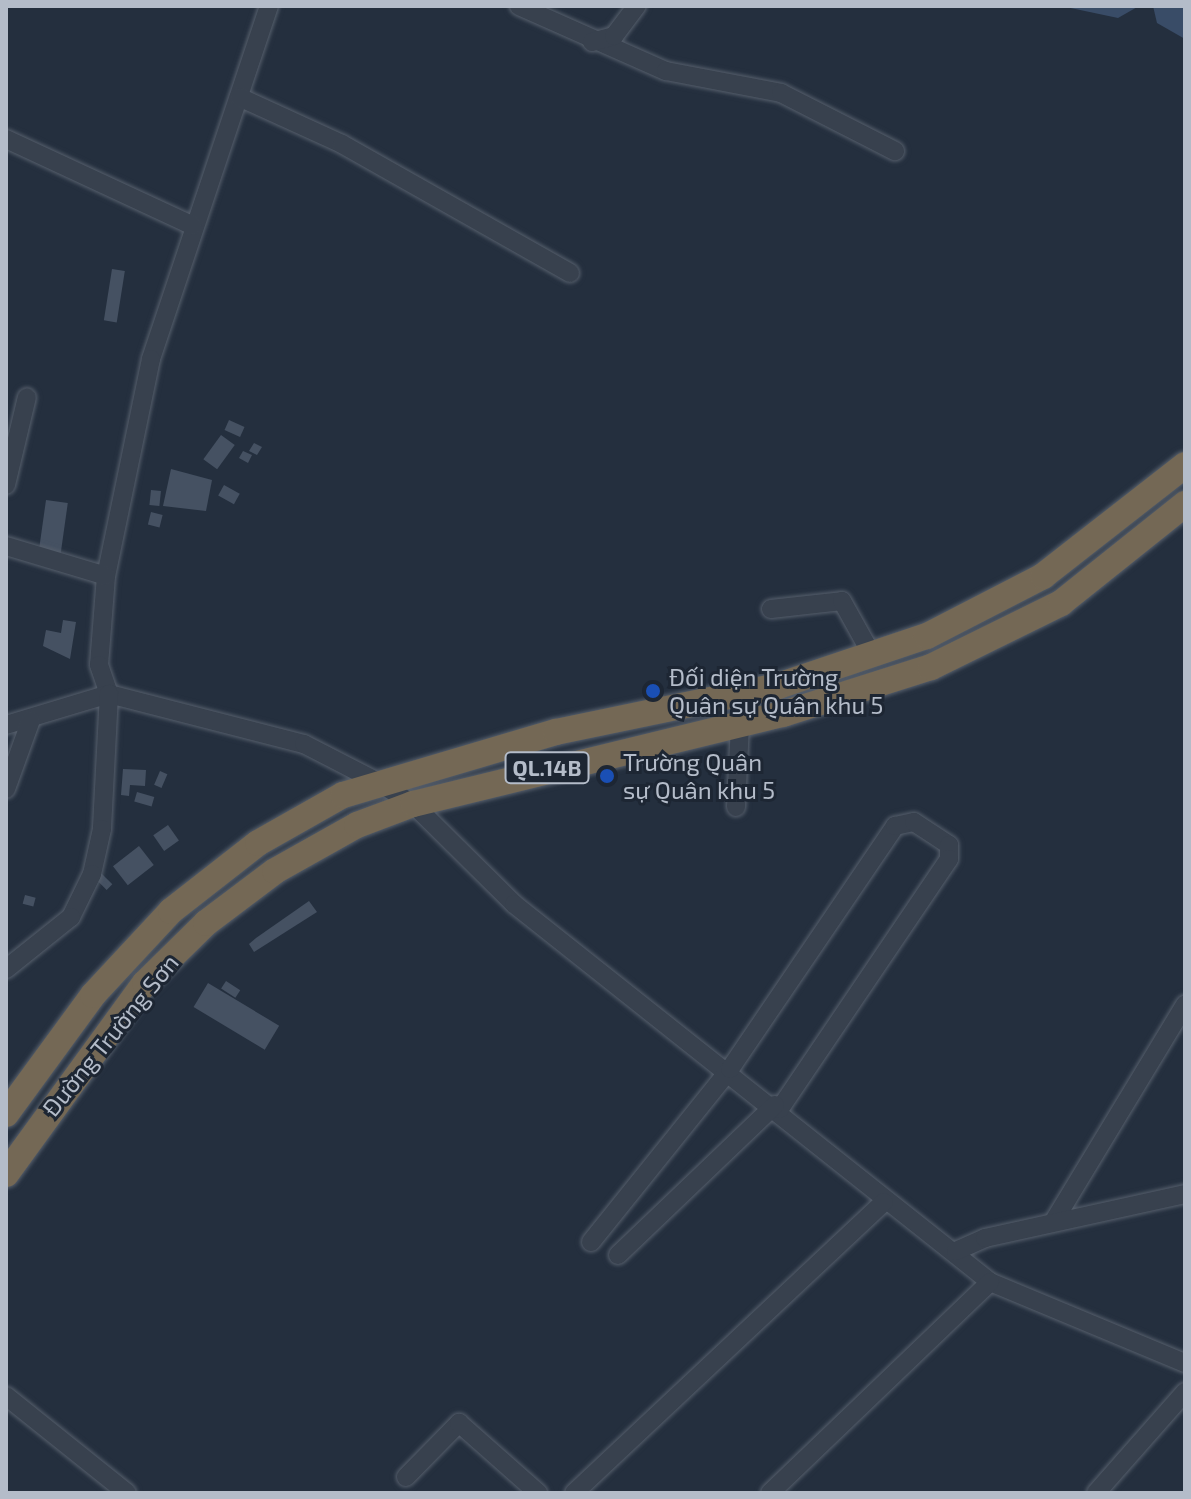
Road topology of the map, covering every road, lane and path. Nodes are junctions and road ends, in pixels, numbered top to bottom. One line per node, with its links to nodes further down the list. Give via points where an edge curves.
1 (269, 6): 5 (street)
2 (519, 6): 4 (street)
3 (637, 6): 4 (street, via 614,36)
4 (592, 42): 7 (street, via 666,71 781,93)
5 (239, 97): 8 (street); 9 (street, via 342,144)
6 (6, 139): 8 (street)
7 (895, 151)
8 (193, 226): 15 (street, via 151,359)
9 (570, 273)
10 (27, 397): 12 (street)
11 (1185, 465): 17 (highway, Đường Trường Sơn / QL.14B, via 1043,576)
12 (6, 485)
13 (1185, 504): 21 (highway, Đường Trường Sơn / QL.14B, via 1099,578 1023,626 888,682)
14 (6, 546): 15 (street)
15 (106, 576): 18 (street, via 99,665)
16 (771, 609): 17 (street, via 842,601)
17 (873, 657): 22 (highway, Đường Trường Sơn / QL.14B)
18 (109, 694): 19 (street); 22 (street, via 304,744); 26 (street, via 102,829 92,874 71,917)
19 (31, 720): 20 (street); 23 (street)
20 (6, 725)
21 (740, 725): 24 (highway, Đường Trường Sơn / QL.14B); 25 (street)
22 (378, 782): 24 (street); 30 (highway, Đường Trường Sơn / QL.14B, via 258,843 182,900 121,962)
23 (6, 789)
24 (413, 804): 28 (street, via 514,904); 31 (highway, Đường Trường Sơn / QL.14B, via 357,825 275,871 193,934 119,1016)
25 (736, 807)
26 (6, 969)
27 (1185, 1005): 34 (street)
28 (730, 1069): 29 (street); 29 (street, via 895,826 914,822 949,845 949,859); 35 (street)
29 (777, 1107): 33 (street); 37 (street)
30 (6, 1114)
31 (6, 1174)
32 (1185, 1194): 34 (street)
33 (884, 1202): 36 (street); 45 (street)
34 (1054, 1221): 36 (street)
35 (591, 1242)
36 (956, 1251): 38 (street)
37 (618, 1255)
38 (990, 1282): 39 (street); 46 (street)
39 (1183, 1358)
40 (1185, 1392): 47 (street)
41 (6, 1396): 43 (street)
42 (406, 1477): 44 (street, via 459,1423)
43 (127, 1493)
44 (538, 1493)
45 (574, 1493)
46 (770, 1493)
47 (1096, 1493)

